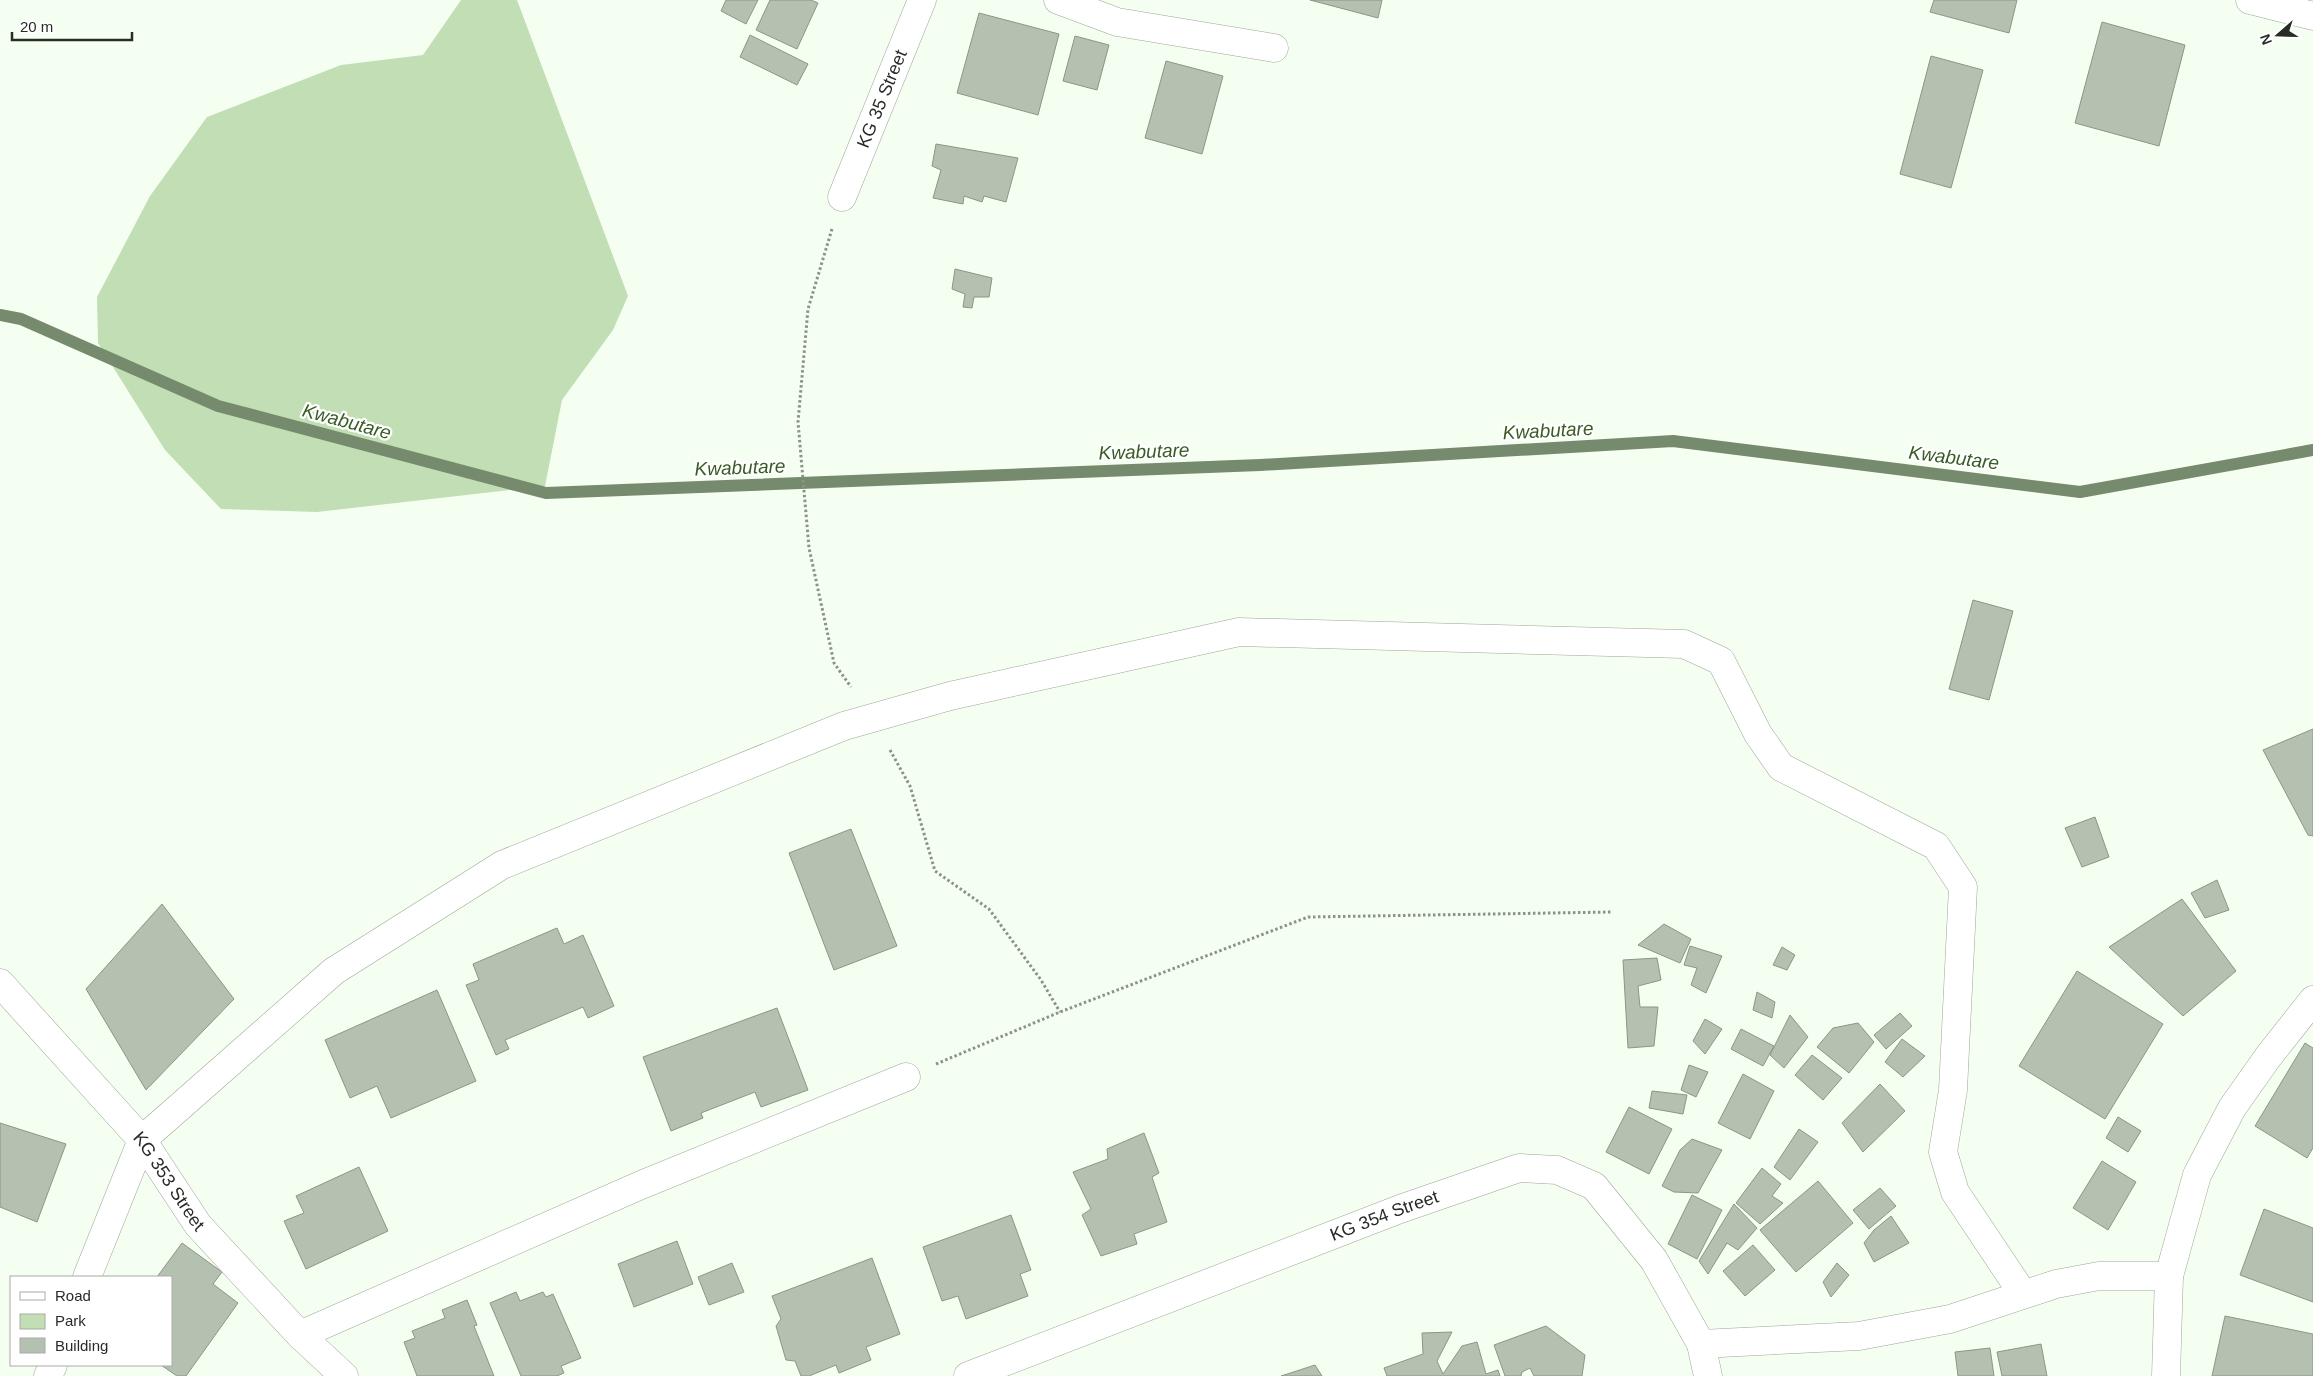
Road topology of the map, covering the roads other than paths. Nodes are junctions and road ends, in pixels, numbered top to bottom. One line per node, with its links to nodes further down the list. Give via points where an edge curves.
1 (922, 0): 6 (street, KG 35 Street)
2 (1058, 0): 5 (street, via 1117,22)
3 (2250, 0): 4 (street)
4 (2313, 16)
5 (1274, 48)
6 (842, 197)
7 (0, 983): 10 (street, KG 353 Street)
8 (2313, 1000): 12 (street, via 2268,1057 2228,1116 2197,1175)
9 (906, 1077): 14 (street, via 641,1185)
10 (142, 1140): 11 (street); 13 (street, via 334,971 502,865 844,726 950,696 1239,632 1684,644 1721,661 1758,734 1781,768 1936,846 1963,887 1953,1090 1943,1152 1955,1192); 14 (street, KG 353 Street, via 198,1225)
11 (87, 1276)
12 (2169, 1276): 13 (street, via 2099,1276); 19 (street)
13 (2022, 1294): 15 (street, via 1950,1319 1859,1336)
14 (300, 1335): 16 (street, KG 353 Street)
15 (1701, 1344): 17 (street, KG 354 Street, via 1654,1260 1594,1186 1557,1170 1519,1168 1400,1209); 18 (street, KG 354 Street)
16 (344, 1376)
17 (968, 1376)
18 (1708, 1376)
19 (2166, 1376)

